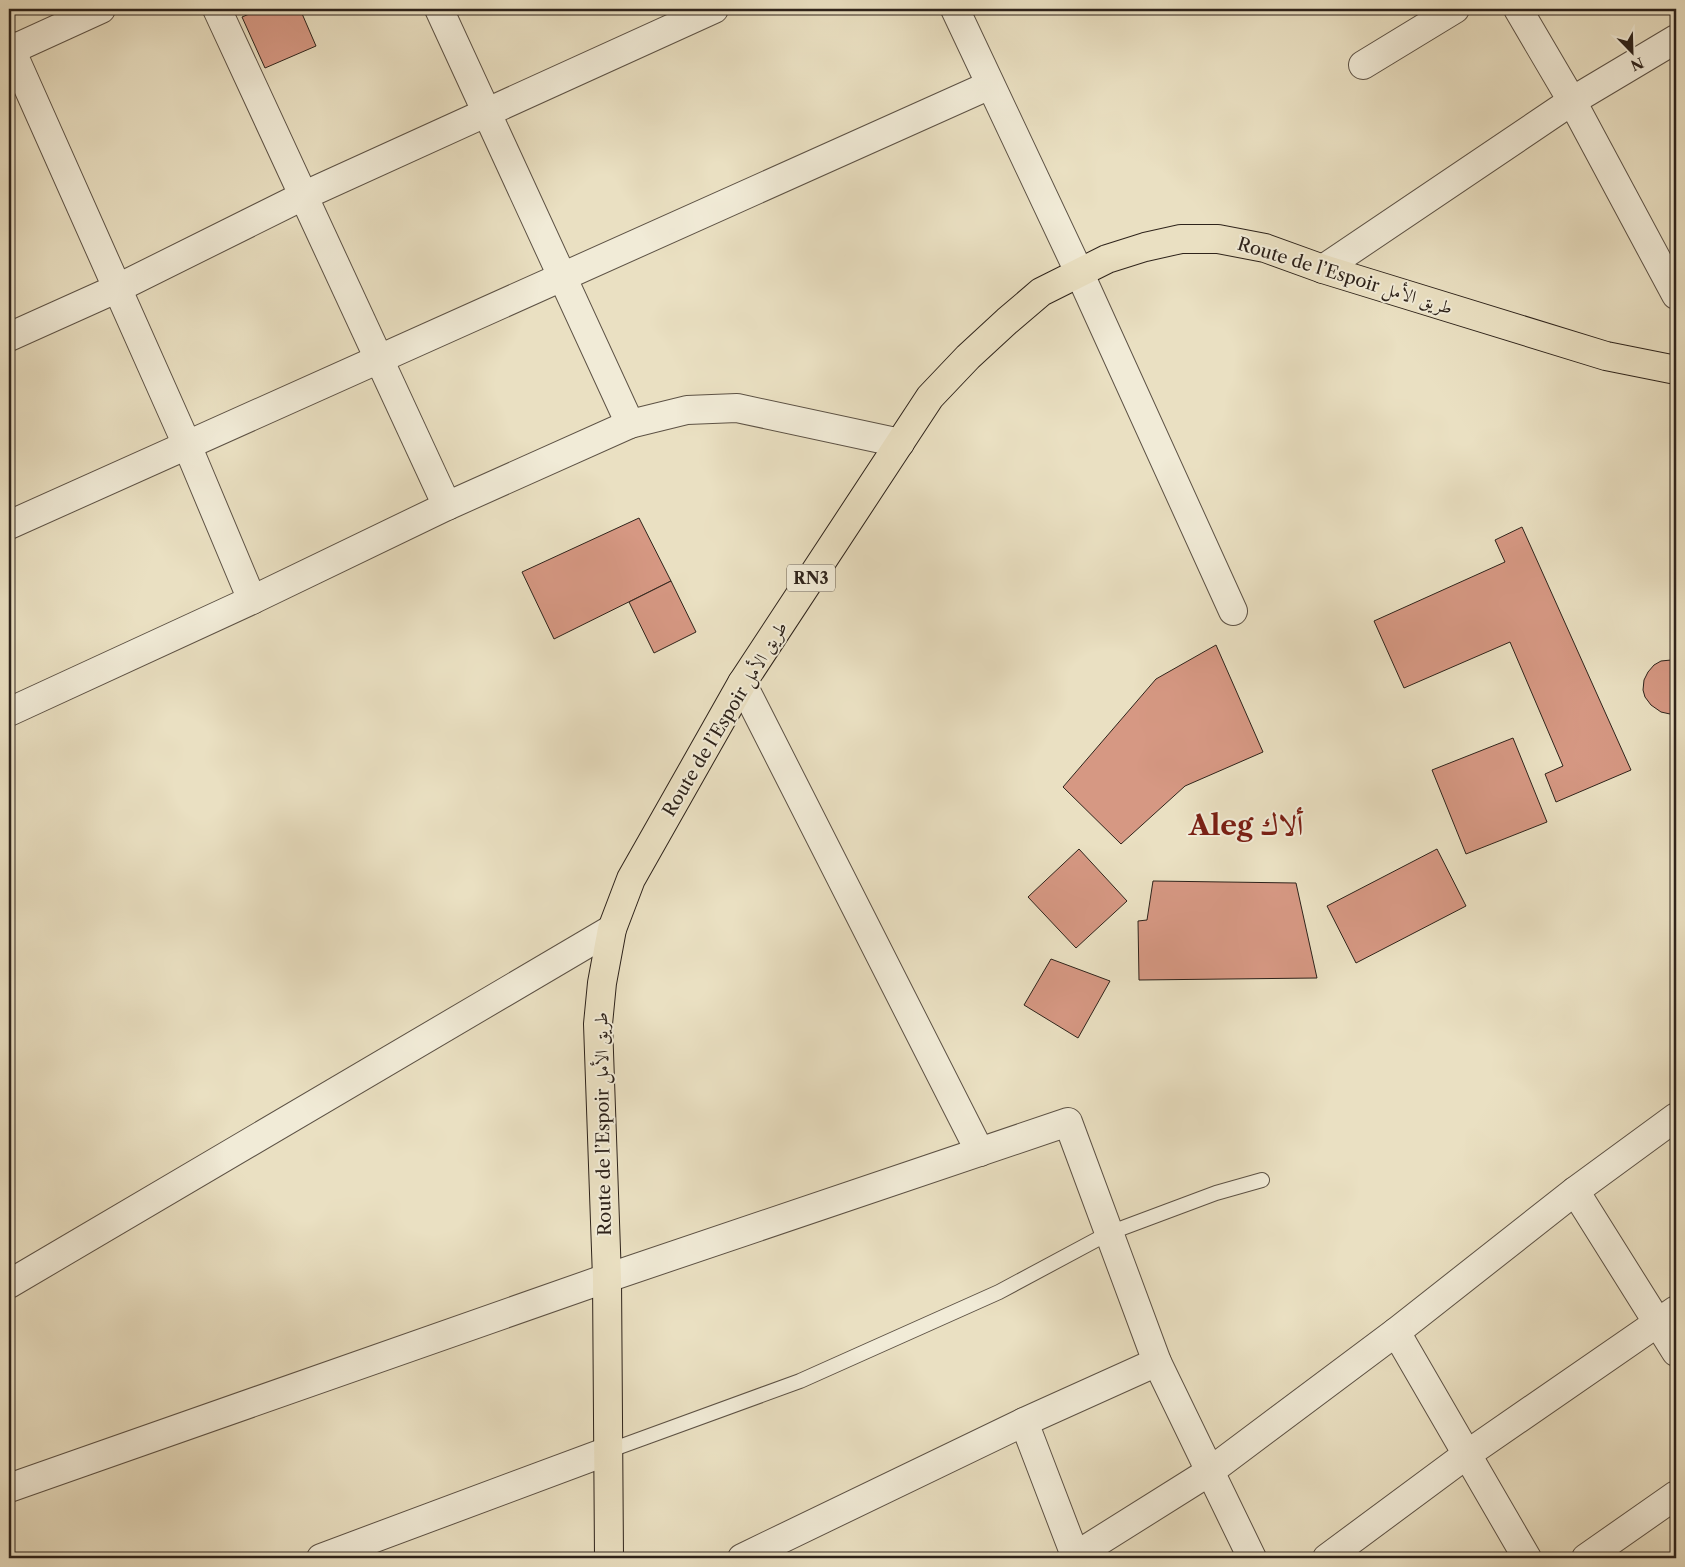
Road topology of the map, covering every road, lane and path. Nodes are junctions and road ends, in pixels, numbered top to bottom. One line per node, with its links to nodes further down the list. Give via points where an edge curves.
1 (101, 9): 10 (street)
2 (217, 9): 15 (street)
3 (440, 9): 14 (street)
4 (714, 9): 8 (street)
5 (955, 9): 12 (street)
6 (1455, 9): 11 (street)
7 (1518, 9): 13 (street)
8 (671, 18): 14 (street)
9 (1676, 39): 13 (street)
10 (10, 49): 19 (street)
11 (1363, 65)
12 (990, 84): 17 (street); 18 (street)
13 (1572, 101): 16 (street); 20 (street)
14 (487, 113): 15 (street); 18 (street)
15 (303, 196): 19 (street); 22 (street)
16 (1323, 269): 17 (highway, Route de l’Espoir طريق الأمل / RN3, via 1264,248 1218,239 1181,239 1116,256); 23 (highway, Route de l’Espoir طريق الأمل / RN3, via 1606,356)
17 (1079, 272): 25 (highway, Route de l’Espoir طريق الأمل / RN3, via 1041,292 968,357 930,397); 30 (street)
18 (562, 277): 22 (street); 24 (street)
19 (118, 288): 21 (street); 26 (street)
20 (1676, 296)
21 (9, 337)
22 (378, 360): 26 (street); 27 (street)
23 (1676, 370)
24 (630, 424): 25 (street, via 687,410 737,408); 27 (street)
25 (900, 443): 31 (highway, Route de l’Espoir طريق الأمل / RN3)
26 (187, 445): 28 (street); 29 (street)
27 (446, 506): 29 (street)
28 (9, 525)
29 (252, 600): 32 (street)
30 (1233, 611)
31 (742, 683): 33 (highway, Route de l’Espoir طريق الأمل / RN3, via 631,879); 35 (street)
32 (9, 712)
33 (612, 929): 39 (highway, Route de l’Espoir طريق الأمل / RN3, via 598,1024); 40 (street)
34 (1676, 1117): 37 (street)
35 (980, 1152): 38 (street, via 1068,1122); 39 (street)
36 (1262, 1180): 38 (lane, via 1216,1193)
37 (1575, 1191): 41 (street); 42 (street)
38 (1109, 1233): 44 (street); 46 (lane, via 999,1292 800,1381)
39 (607, 1278): 46 (highway, Route de l’Espoir طريق الأمل / RN3); 49 (street)
40 (9, 1284)
41 (1667, 1317): 43 (street); 47 (street)
42 (1396, 1332): 47 (street); 48 (street)
43 (1676, 1352)
44 (1157, 1362): 45 (street); 48 (street)
45 (1024, 1422): 53 (street); 54 (street)
46 (608, 1451): 51 (street); 52 (highway, Route de l’Espoir طريق الأمل / RN3)
47 (1466, 1455): 56 (street); 57 (street)
48 (1209, 1472): 54 (street); 55 (street)
49 (9, 1488)
50 (1676, 1494): 58 (street)
51 (321, 1558)
52 (609, 1558)
53 (742, 1558)
54 (1074, 1558)
55 (1252, 1558)
56 (1327, 1558)
57 (1527, 1558)
58 (1586, 1558)

